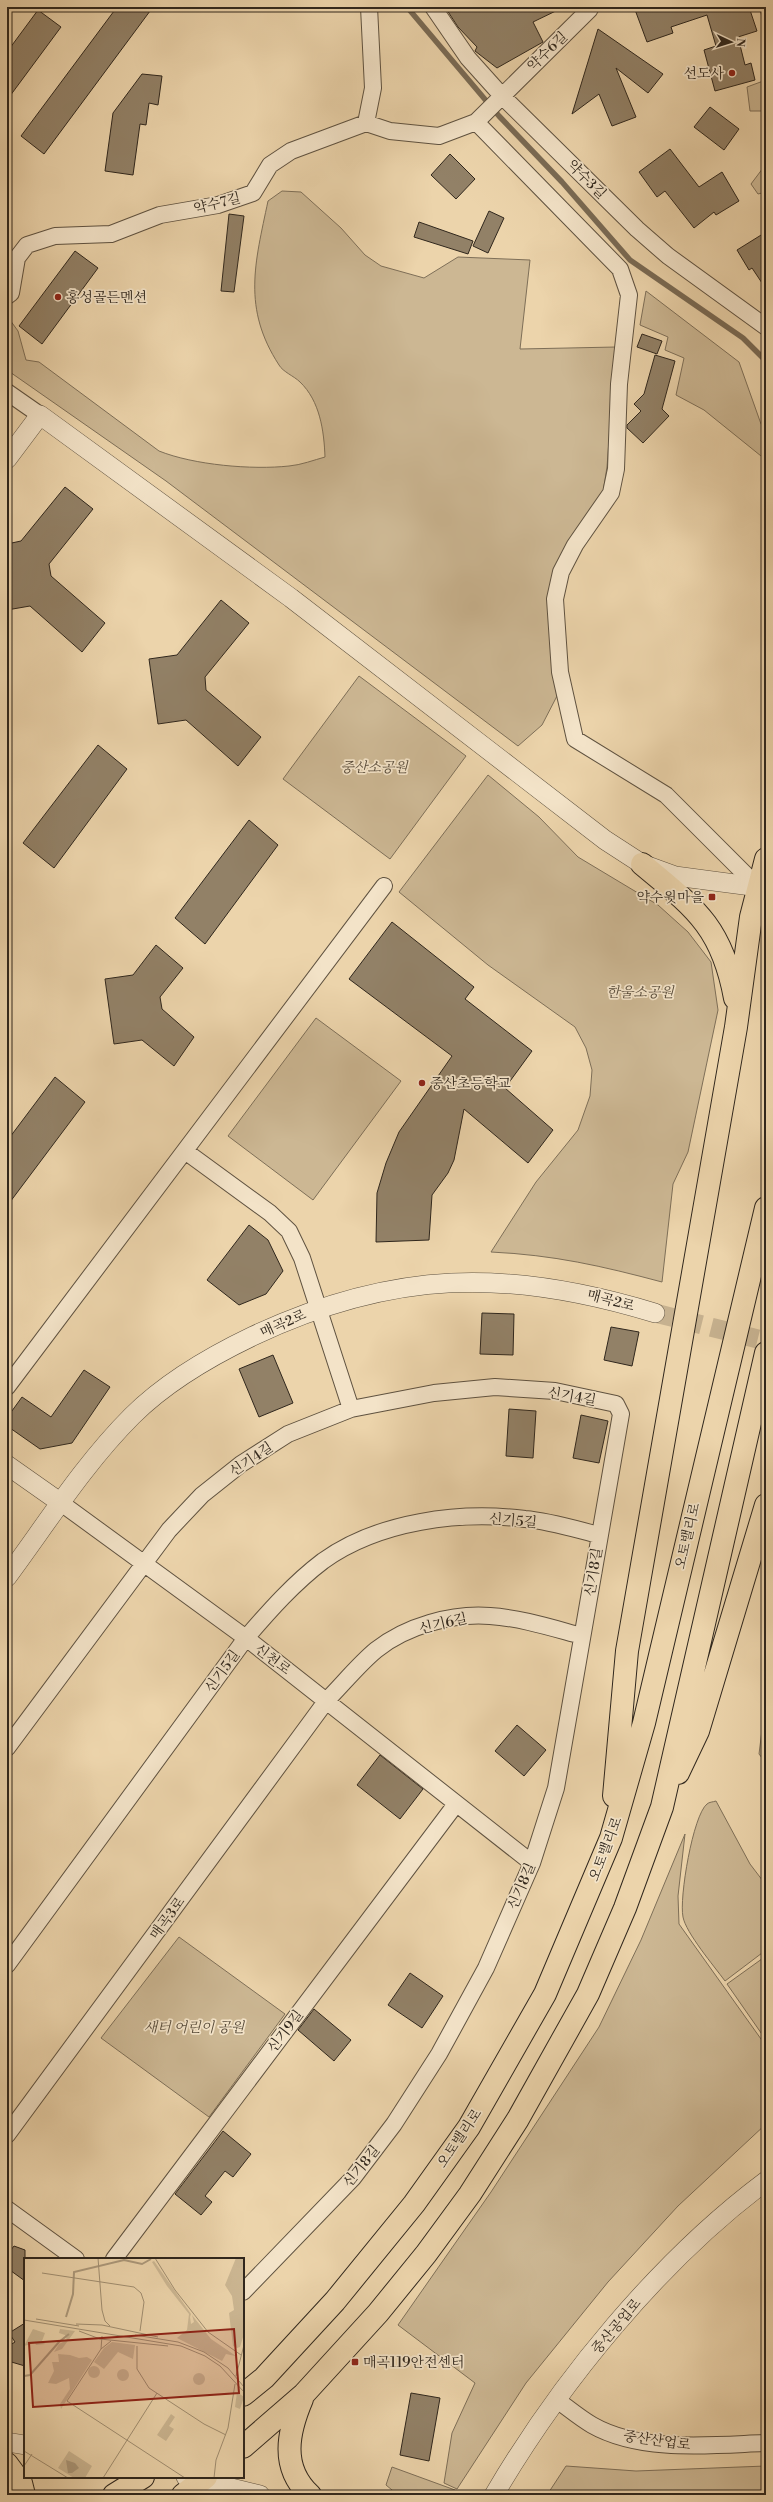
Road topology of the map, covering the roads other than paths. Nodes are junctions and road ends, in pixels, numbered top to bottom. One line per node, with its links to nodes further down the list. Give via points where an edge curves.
1 (369, 7): 6 (street, via 373,88)
2 (433, 7): 4 (street, 약수3길, via 468,58)
3 (588, 7): 4 (street, 약수6길, via 590,9)
4 (503, 97): 5 (street); 8 (street, 약수3길, via 637,229 668,256)
5 (476, 122): 6 (street, via 439,136 390,131); 15 (street, via 620,270 630,295 619,384 616,469 610,493 575,545 561,572 555,600 560,672 575,739 666,795)
6 (366, 123): 7 (street, 약수7길, via 291,151 270,165 253,193 218,205 160,215 112,234 55,236 26,245 17,258 11,293)
7 (7, 296)
8 (766, 327)
9 (7, 392): 10 (street)
10 (40, 415): 11 (street); 13 (street, via 291,598 605,840)
11 (7, 459)
12 (766, 859): 15 (highway)
13 (642, 864): 15 (street, via 674,876); 16 (highway, via 693,906 711,930 727,964 735,1001)
14 (384, 886): 17 (street)
15 (762, 887): 16 (highway, via 751,917)
16 (736, 1027): 37 (highway, via 627,1651)
17 (185, 1151): 19 (street, via 270,1213 289,1231 302,1258); 22 (street)
18 (766, 1208): 37 (highway, 오토밸리로, via 644,1723)
19 (317, 1308): 20 (street, 매곡2로, via 377,1291 435,1283 487,1282 577,1291); 24 (street); 26 (street, 매곡2로, via 234,1346 178,1377 133,1415 97,1453)
20 (655, 1313)
21 (766, 1353): 36 (highway)
22 (7, 1387)
23 (616, 1404): 24 (street, 신기4길, via 555,1391 494,1387 434,1393); 28 (street, 신기8길, via 621,1414)
24 (350, 1409): 29 (street, 신기4길, via 288,1434 241,1464 202,1495 169,1530)
25 (7, 1465): 26 (street, 신천로)
26 (61, 1503): 29 (street, 신천로); 30 (street, 매곡2로)
27 (766, 1505): 36 (highway, via 698,1731)
28 (599, 1535): 31 (street, 신기8길); 32 (street, 신기5길, via 525,1519 483,1517 435,1520 395,1528 366,1538 324,1561 284,1594)
29 (144, 1562): 32 (street, 신천로); 34 (street, 신기4길)
30 (7, 1577)
31 (582, 1636): 33 (street, 신기6길, via 522,1620 490,1616 463,1617 430,1623 401,1635 376,1650); 38 (street, 신기8길, via 556,1788)
32 (246, 1638): 33 (street, 신천로); 39 (street, 신기5길)
33 (328, 1700): 35 (street, 신천로); 40 (street, 매곡3로)
34 (7, 1748)
35 (456, 1804): 38 (street, 신천로); 44 (street, 신기9길)
36 (662, 1807): 46 (highway, via 625,1908 588,1994 518,2119 470,2194 426,2254 378,2313)
37 (611, 1838): 47 (highway, 오토밸리로, via 545,1994 469,2127 414,2204 335,2301 264,2378)
38 (532, 1863): 45 (street, 신기8길, via 486,1968 439,2054 394,2124 353,2178)
39 (7, 1965)
40 (7, 2135)
41 (766, 2181): 48 (street, 중산공업로, via 703,2234 662,2274 621,2319)
42 (7, 2209): 43 (street)
43 (75, 2258)
44 (115, 2258)
45 (244, 2291)
46 (304, 2394): 52 (highway); 60 (highway, via 293,2421 288,2446 293,2470)
47 (244, 2395)
48 (557, 2400): 50 (street, 중산산업로, via 592,2425 626,2438 678,2446); 61 (street, 중산공업로)
49 (7, 2442): 51 (street)
50 (766, 2443)
51 (24, 2445)
52 (244, 2445)
53 (7, 2464): 56 (highway, via 21,2483)
54 (141, 2478): 57 (highway)
55 (198, 2478): 58 (highway); 59 (street)
56 (24, 2495)
57 (114, 2495)
58 (183, 2495)
59 (260, 2495)
60 (310, 2495)
61 (494, 2495)

